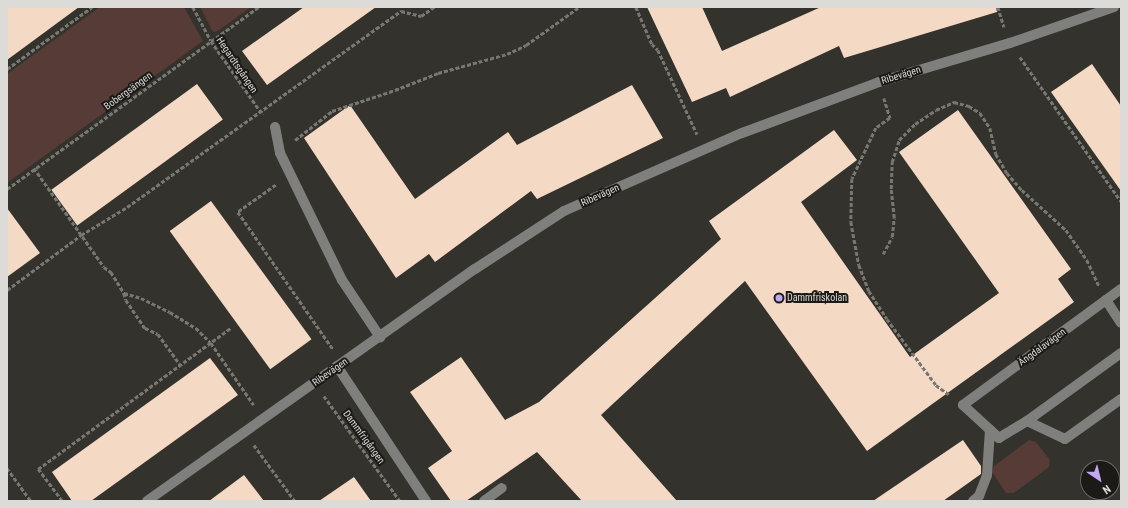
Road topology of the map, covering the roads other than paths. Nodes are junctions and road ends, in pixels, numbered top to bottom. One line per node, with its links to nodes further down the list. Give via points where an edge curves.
1 (1114, 7): 6 (street, Ribevägen, via 1010,43 879,82 704,148 564,211 475,269)
2 (275, 127): 6 (street, via 280,153 342,280)
3 (1121, 289): 4 (street, Ängdalavägen)
4 (1106, 300): 5 (street); 11 (street, Ängdalavägen, via 963,405)
5 (1121, 323)
6 (380, 337): 8 (street, Ribevägen)
7 (1121, 353): 10 (street)
8 (340, 364): 13 (street, Ribevägen); 14 (street)
9 (1121, 399): 10 (street, via 1065,440)
10 (1026, 421): 11 (street, via 999,438)
11 (990, 430): 16 (street, via 987,475 979,496)
12 (502, 488): 15 (street)
13 (147, 501)
14 (426, 501)
15 (484, 501)
16 (973, 501)

